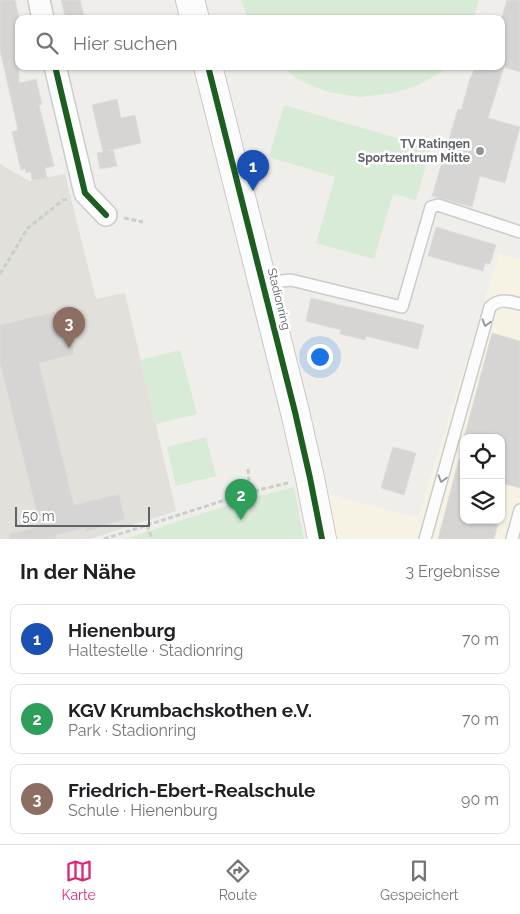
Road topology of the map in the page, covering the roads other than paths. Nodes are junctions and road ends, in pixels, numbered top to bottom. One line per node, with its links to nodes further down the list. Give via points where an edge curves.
1 (39, 0): 3 (street)
2 (190, 0): 4 (main road)
3 (42, 15)
4 (194, 15)
5 (56, 70): 7 (street, via 85,192)
6 (209, 70): 9 (main road, Stadionring)
7 (106, 215)
8 (520, 232): 9 (lane, via 438,205 431,207 402,307 291,280)
9 (263, 283): 12 (main road, Stadionring)
10 (520, 304): 13 (lane, one-way to 13, via 505,300 496,301 490,307)
11 (520, 510): 14 (lane)
12 (322, 539)
13 (425, 539)
14 (512, 539)

